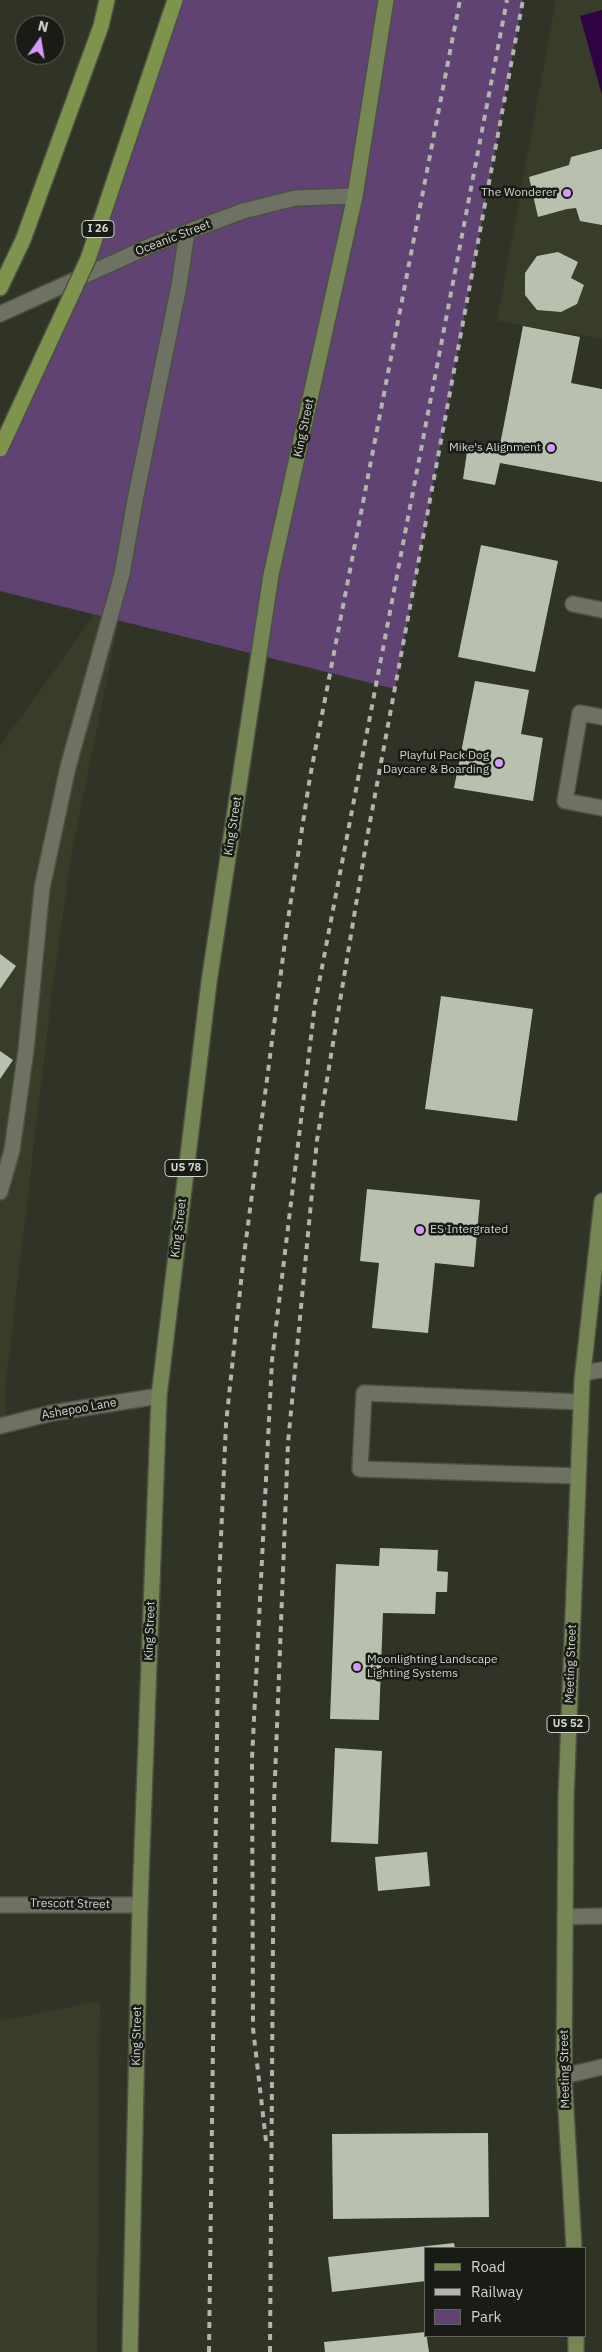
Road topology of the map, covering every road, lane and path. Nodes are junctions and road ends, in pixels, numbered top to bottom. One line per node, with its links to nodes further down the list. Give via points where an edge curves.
1 (107, 0): 6 (highway, via 101,26 26,230)
2 (174, 0): 8 (highway, I 26, bridge, via 88,259)
3 (386, 0): 4 (main road, King Street / US 78)
4 (355, 196): 5 (street, Oceanic Street, via 295,198 243,211); 17 (main road, King Street / US 78, via 271,575 209,982)
5 (187, 232): 7 (street, Oceanic Street); 13 (street, via 122,574 68,767 42,888 26,1050 12,1150)
6 (0, 288)
7 (0, 314)
8 (0, 449)
9 (573, 604): 10 (street)
10 (602, 610)
11 (602, 717): 12 (street, via 580,713 565,801)
12 (602, 808)
13 (0, 1192)
14 (602, 1201): 16 (main road, Meeting Street / US 52)
15 (602, 1370): 16 (street)
16 (583, 1373): 18 (main road, Meeting Street / US 52)
17 (159, 1396): 19 (street, Ashepoo Lane, via 52,1413); 22 (main road, King Street / US 78)
18 (581, 1402): 20 (main road, Meeting Street / US 52); 20 (street, via 364,1393 360,1469)
19 (0, 1426)
20 (578, 1476): 24 (main road, Meeting Street / US 52, via 566,1788)
21 (0, 1905): 22 (street, Trescott Street)
22 (140, 1905): 29 (main road, King Street / US 78)
23 (602, 1916): 24 (street)
24 (565, 1917): 26 (main road, Meeting Street / US 52)
25 (602, 2068): 26 (street)
26 (564, 2076): 27 (main road, Meeting Street / US 52)
27 (574, 2247)
28 (576, 2337): 30 (main road)
29 (130, 2352)
30 (576, 2352)

